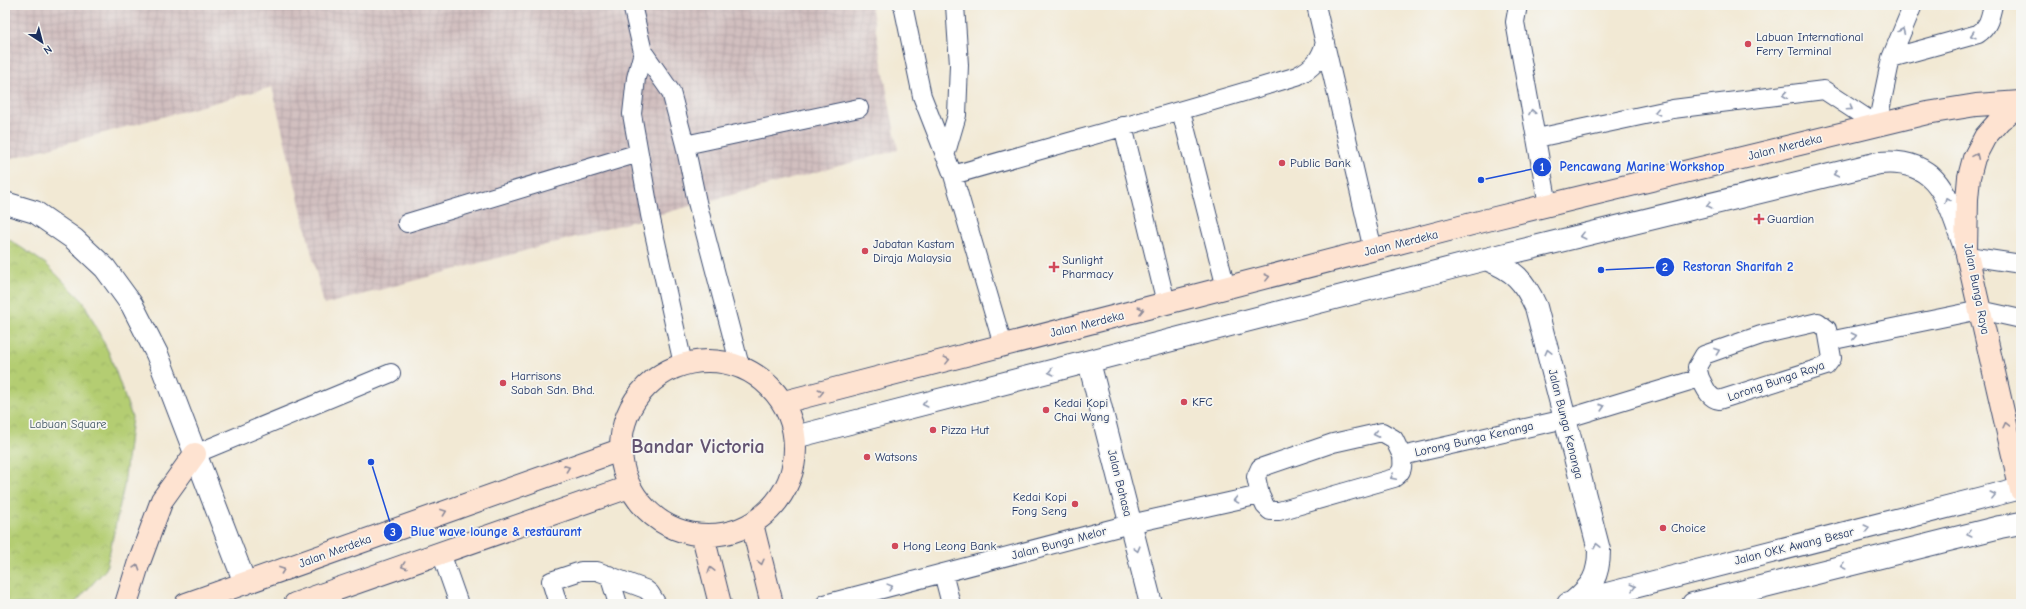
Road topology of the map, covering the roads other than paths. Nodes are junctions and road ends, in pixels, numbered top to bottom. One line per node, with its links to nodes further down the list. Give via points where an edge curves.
1 (632, 5): 9 (lane)
2 (903, 5): 19 (lane, via 922,96)
3 (954, 5): 19 (lane, via 959,65 957,115)
4 (1316, 5): 8 (lane)
5 (1518, 5): 16 (lane, one-way to 5, via 1516,22)
6 (1913, 5): 10 (lane, one-way to 6)
7 (1993, 5): 10 (lane, one-way to 10, via 1988,24 1978,34)
8 (1325, 42): 13 (lane, via 1322,55 1310,70); 24 (lane)
9 (643, 52): 17 (lane, via 671,92); 18 (lane, via 636,78 632,114)
10 (1891, 58): 14 (lane)
11 (2021, 103): 14 (main road, Jalan Merdeka, via 1969,106); 25 (main road, Jalan Bunga Raya, one-way to 11, via 1967,199 1974,158 1985,137)
12 (859, 108): 17 (lane)
13 (1181, 111): 15 (lane); 28 (lane)
14 (1877, 125): 16 (lane, via 1824,90 1673,109); 22 (main road, Jalan Merdeka)
15 (1123, 126): 20 (lane); 29 (lane)
16 (1537, 138): 22 (lane)
17 (685, 145): 36 (lane, via 697,202)
18 (639, 153): 23 (lane); 35 (lane)
19 (945, 156): 20 (lane)
20 (952, 175): 33 (lane)
21 (5, 203): 43 (street, via 35,212 74,239 105,268 132,305 156,354)
22 (1548, 206): 24 (main road, Jalan Merdeka)
23 (407, 223)
24 (1373, 250): 28 (main road, Jalan Merdeka, one-way to 24)
25 (1967, 253): 26 (street, one-way to 26, via 1945,195 1935,180 1922,168 1908,163 1892,162); 27 (lane); 30 (main road, Jalan Bunga Raya)
26 (1486, 259): 34 (street); 40 (street, Jalan Bunga Kenanga, one-way to 26, via 1536,307 1529,290 1518,276 1504,266)
27 (2021, 264)
28 (1226, 288): 29 (main road, Jalan Merdeka)
29 (1166, 303): 33 (main road, Jalan Merdeka, one-way to 29)
30 (1980, 310): 31 (lane); 32 (lane, one-way to 30); 45 (main road, Jalan Bunga Raya, one-way to 30)
31 (2021, 319)
32 (1829, 341): 38 (lane, one-way to 32, via 1697,367 1704,355 1761,335 1818,322 1827,328); 38 (lane, Lorong Bunga Raya, via 1832,358 1826,366 1719,400 1708,394)
33 (1003, 345): 39 (main road, Jalan Merdeka, one-way to 33)
34 (1089, 362): 41 (street, one-way to 41); 50 (street, Jalan Bahasa)
35 (683, 364): 36 (main road, via 712,360); 42 (main road, via 658,376 637,396 624,421)
36 (740, 366): 39 (main road, via 765,380)
37 (392, 373): 43 (lane)
38 (1700, 378): 40 (lane, one-way to 38)
39 (784, 402): 41 (main road, via 792,419)
40 (1565, 419): 44 (lane, Lorong Bunga Kenanga); 56 (street, Jalan Bunga Kenanga, one-way to 40, via 1586,591 1595,578 1599,550)
41 (795, 437): 49 (main road, via 795,462 787,487 772,508)
42 (620, 450): 46 (main road, via 622,468); 55 (main road, Jalan Merdeka, one-way to 42)
43 (195, 454): 55 (street); 57 (main road, one-way to 43, via 162,500)
44 (1402, 456): 47 (lane, Lorong Bunga Kenanga, one-way to 47, via 1403,467 1400,474 1394,478 1338,496 1280,511 1270,511); 47 (lane, one-way to 47, via 1394,438 1382,432 1333,444 1260,468 1256,477)
45 (2020, 482): 56 (street, Jalan OKK Awang Besar, one-way to 45)
46 (629, 487): 51 (main road, via 641,506 659,521 680,531); 52 (main road)
47 (1260, 495): 50 (lane, one-way to 50)
48 (2021, 523): 69 (street, one-way to 69)
49 (752, 524): 51 (main road, via 728,533); 65 (main road, one-way to 65)
50 (1130, 524): 53 (lane, Jalan Bunga Melor); 68 (street, Jalan Bahasa, one-way to 68)
51 (703, 536): 64 (main road, one-way to 51)
52 (441, 553): 59 (main road, one-way to 59); 60 (lane)
53 (944, 573): 66 (lane, Jalan Bunga Melor, one-way to 53); 67 (lane)
54 (609, 575): 61 (lane, via 589,570 551,581); 62 (lane); 63 (lane, via 644,589)
55 (246, 583): 58 (main road, Jalan Merdeka)
56 (1570, 603)
57 (126, 604)
58 (186, 604)
59 (294, 604)
60 (459, 604)
61 (558, 604)
62 (618, 604)
63 (657, 604)
64 (720, 604)
65 (772, 604)
66 (825, 604)
67 (951, 604)
68 (1151, 604)
69 (1693, 604)

